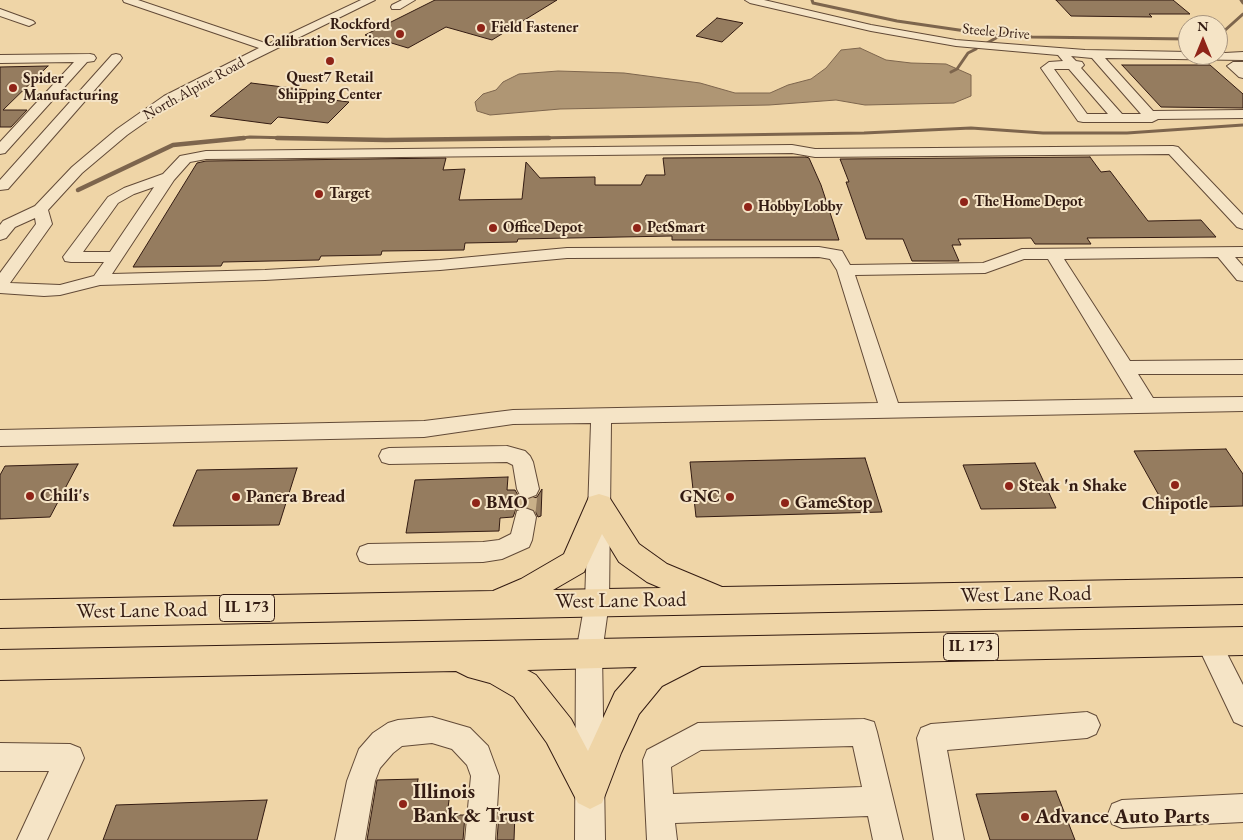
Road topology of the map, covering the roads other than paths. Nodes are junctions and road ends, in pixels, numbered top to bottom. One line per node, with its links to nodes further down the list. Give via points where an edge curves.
1 (128, 0): 9 (street)
2 (370, 0): 9 (street, North Alpine Road)
3 (410, 0): 6 (street)
4 (750, 0): 5 (street, Steele Drive)
5 (777, 3): 10 (street, Steele Drive, via 871,28 956,44)
6 (396, 7)
7 (0, 12): 8 (street)
8 (29, 23)
9 (270, 48): 27 (street, North Alpine Road, via 169,99 76,170)
10 (1062, 52): 11 (street, Steele Drive); 18 (street)
11 (1096, 55): 12 (street, Steele Drive); 19 (street)
12 (1178, 56)
13 (1228, 56): 14 (street, Steele Drive)
14 (1243, 56)
15 (84, 58): 16 (street); 24 (street); 26 (street, via 116,58)
16 (0, 59)
17 (1228, 60): 20 (street)
18 (1073, 65): 19 (street); 23 (street); 23 (street, via 1047,68 1083,118)
19 (1105, 65): 22 (street)
20 (1240, 69)
21 (1243, 114): 22 (street)
22 (1150, 115): 23 (street, via 1152,118)
23 (1118, 118)
24 (0, 150)
25 (168, 177): 29 (street, via 185,159 206,155 792,149 815,153 1173,150); 34 (street); 34 (street, via 113,200 71,257)
26 (0, 186)
27 (40, 209): 28 (street); 30 (street, North Alpine Road, via 9,224); 38 (street, via 44,224)
28 (0, 210)
29 (1243, 224)
30 (0, 235)
31 (1222, 252): 32 (street); 33 (street); 36 (street)
32 (1243, 252)
33 (1053, 254): 35 (street, via 1022,254 985,268); 40 (street)
34 (116, 257): 37 (street)
35 (845, 270): 37 (street, via 836,255 819,252 566,253 440,265); 43 (street)
36 (1243, 276)
37 (100, 280): 38 (street, via 60,290)
38 (0, 287)
39 (1243, 367): 40 (street)
40 (1124, 368): 42 (street)
41 (1243, 404): 42 (street)
42 (1148, 406): 43 (street)
43 (890, 410): 44 (street)
44 (601, 416): 45 (street, via 513,417 424,429); 48 (street)
45 (0, 438)
46 (389, 456): 47 (street, via 507,454 523,462)
47 (528, 490)
48 (599, 505): 52 (main road, via 629,553 657,573); 53 (street); 54 (main road, via 574,563 531,588)
49 (525, 517): 50 (street, via 521,540 502,549)
50 (368, 554)
51 (1243, 591): 52 (main road, West Lane Road / IL 173)
52 (720, 600): 53 (main road, West Lane Road / IL 173)
53 (597, 602): 54 (main road, West Lane Road / IL 173); 59 (street)
54 (493, 604): 55 (main road, West Lane Road / IL 173)
55 (0, 614)
56 (1243, 641): 57 (main road, IL 173)
57 (1208, 642): 58 (main road, IL 173); 62 (street)
58 (699, 652): 59 (main road, IL 173); 65 (main road, via 652,675 627,703)
59 (589, 653): 60 (main road, IL 173); 65 (street)
60 (444, 656): 61 (main road, IL 173); 65 (main road, via 497,670 525,686 559,731)
61 (0, 665)
62 (1243, 713)
63 (1087, 725): 76 (street, via 931,738)
64 (0, 757): 70 (street, via 70,758)
65 (590, 791): 73 (street)
66 (880, 801): 68 (street); 68 (street, via 864,732 698,737 657,760); 75 (street)
67 (1243, 808): 69 (street)
68 (660, 809): 74 (street)
69 (1122, 814)
70 (32, 840)
71 (350, 840): 72 (street, via 361,781 370,759 383,743 398,733 432,730 460,738 478,756 485,776)
72 (480, 840)
73 (590, 840)
74 (662, 840)
75 (888, 840)
76 (949, 840)

